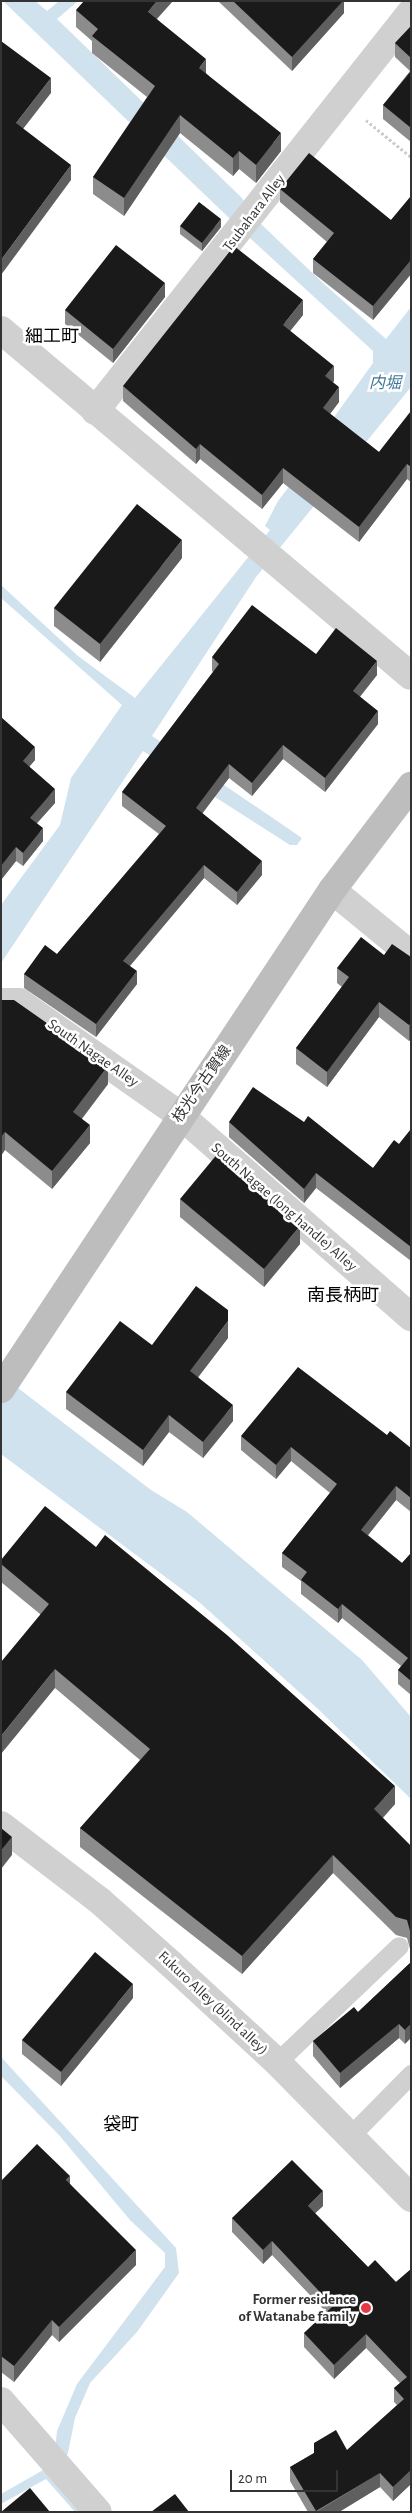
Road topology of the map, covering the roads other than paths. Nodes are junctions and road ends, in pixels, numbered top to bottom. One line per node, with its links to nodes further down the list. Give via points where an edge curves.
1 (411, 12): 3 (street, Tsubahara Alley)
2 (1, 330): 3 (street)
3 (95, 411): 4 (street)
4 (411, 676)
5 (411, 786): 6 (main road, 枝光今古賀線)
6 (332, 890): 7 (street); 9 (main road, 枝光今古賀線, via 275,979)
7 (411, 955)
8 (1, 1002): 9 (street, South Nagae Alley, via 19,1002)
9 (180, 1115): 10 (street, South Nagae (long handle) Alley); 11 (main road, 枝光今古賀線)
10 (411, 1317)
11 (3, 1385)
12 (1, 1825): 14 (street, Fukuro Alley (blind alley), via 100,1900)
13 (399, 1946): 14 (lane)
14 (277, 2062): 16 (street, Fukuro Alley (blind alley))
15 (411, 2074): 16 (lane)
16 (348, 2138): 17 (street, Fukuro Alley (blind alley))
17 (411, 2198)
18 (1, 2400): 19 (street)
19 (98, 2512)

